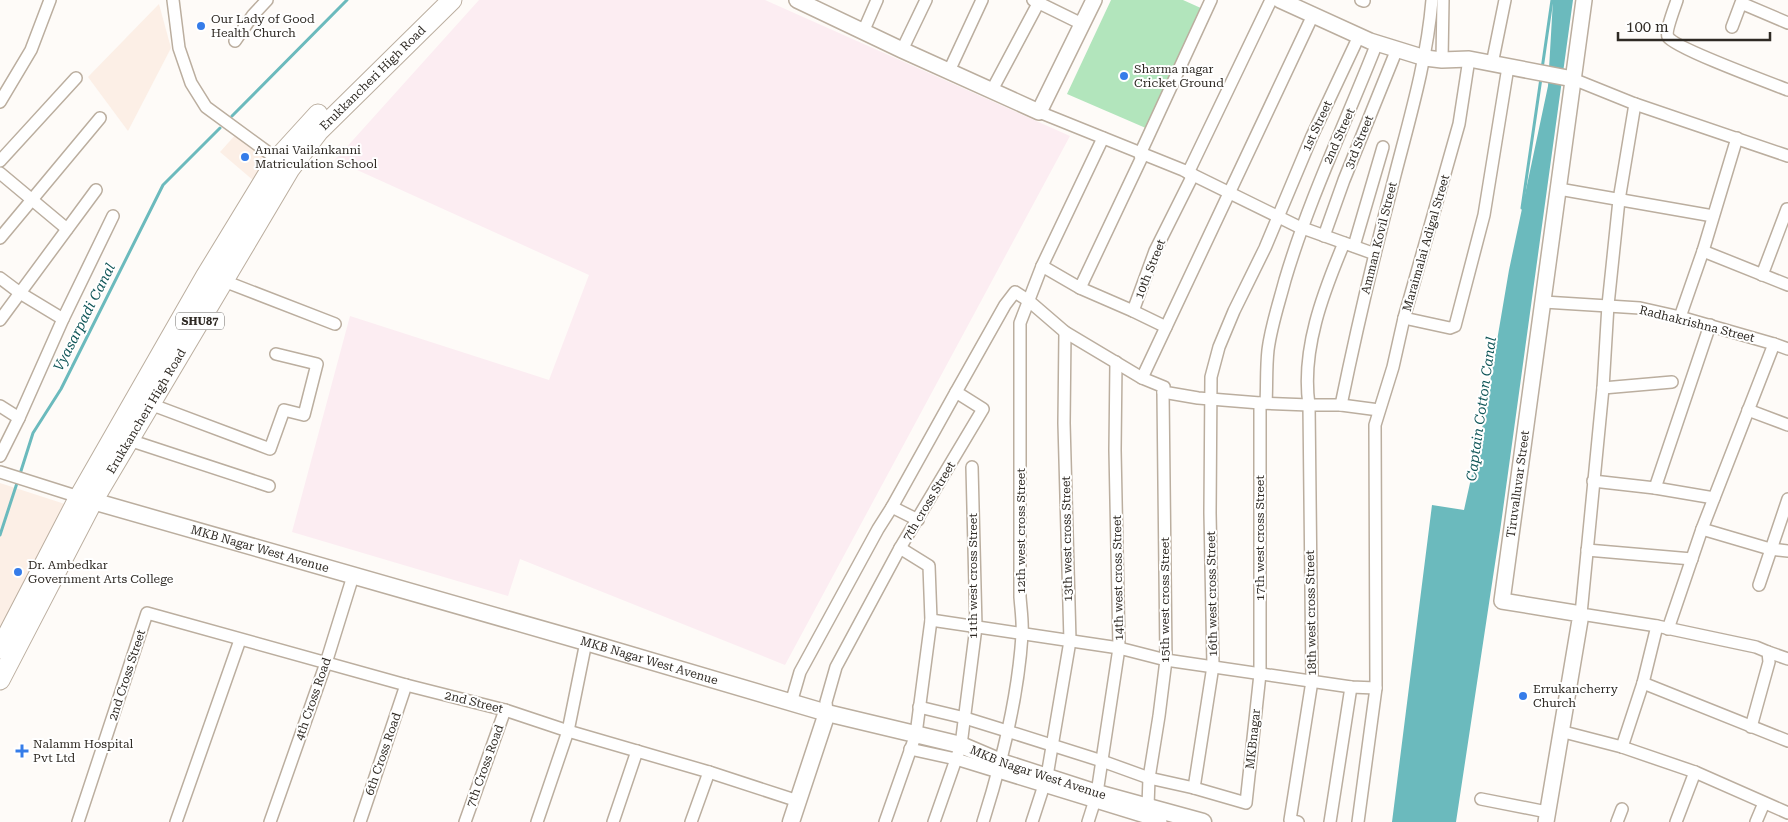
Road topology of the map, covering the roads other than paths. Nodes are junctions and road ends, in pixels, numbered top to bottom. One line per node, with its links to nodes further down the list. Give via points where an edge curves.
1 (50, 0): 41 (street, via 31,50)
2 (173, 0): 50 (street, via 179,48 191,83 206,107)
3 (267, 0): 27 (street)
4 (434, 0): 50 (main road, SHU87)
5 (452, 0): 73 (main road, Erukkancheri High Road / SHU87, via 318,131 290,169)
6 (797, 0): 20 (street)
7 (877, 0): 25 (street)
8 (926, 0): 30 (street)
9 (982, 0): 36 (street)
10 (1094, 0): 23 (street)
11 (1211, 0): 48 (street)
12 (1271, 0): 53 (street, 10th Street)
13 (1280, 0): 21 (street)
14 (1432, 0): 31 (street, Amman Kovil Street)
15 (1443, 0): 33 (street)
16 (1505, 0): 34 (street)
17 (1584, 0): 38 (street, Tiruvalluvar Street)
18 (1677, 0): 40 (street, via 1668,30 1669,39 1688,50)
19 (1037, 1): 23 (street); 39 (street)
20 (821, 5): 25 (street)
21 (1313, 15): 26 (street); 56 (street)
22 (1788, 23): 24 (street, via 1741,3)
23 (1082, 24): 43 (street)
24 (1732, 27)
25 (863, 32): 30 (street)
26 (1359, 36): 28 (street); 62 (street, 1st Street, via 1312,136)
27 (235, 41)
28 (1377, 43): 29 (street); 63 (street, 2nd Street, via 1323,171)
29 (1397, 49): 31 (street); 65 (street, 3rd Street)
30 (902, 50): 36 (street)
31 (1425, 58): 33 (street); 69 (street, Amman Kovil Street)
32 (1468, 59): 33 (street); 34 (street); 82 (street, Maraimalai Adigal Street, via 1459,124)
33 (1442, 60)
34 (1492, 64): 35 (street)
35 (1508, 67): 38 (street); 82 (street, via 1484,215 1455,326 1450,328)
36 (949, 71): 39 (street)
37 (76, 78): 51 (street)
38 (1569, 78): 42 (street); 54 (street, Tiruvalluvar Street)
39 (992, 90): 43 (street)
40 (1788, 90)
41 (0, 102)
42 (1635, 104): 46 (street); 58 (street)
43 (1039, 112): 45 (street)
44 (100, 118): 57 (street)
45 (1103, 138): 48 (street); 70 (street, 12th west cross Street)
46 (1737, 138): 49 (street); 61 (street)
47 (1383, 147): 67 (street, 18th west cross Street)
48 (1140, 154): 53 (street); 75 (street, via 1141,159)
49 (1788, 156)
50 (277, 159): 116 (main road, SHU87, via 205,277)
51 (0, 162)
52 (0, 173): 57 (street)
53 (1191, 174): 56 (street); 80 (street, 10th Street, via 1156,250)
54 (1558, 189): 58 (street); 78 (street, Tiruvalluvar Street)
55 (96, 190): 64 (street)
56 (1229, 193): 62 (street); 87 (street)
57 (31, 200): 64 (street); 66 (street)
58 (1619, 200): 61 (street); 79 (street)
59 (1787, 209): 71 (street)
60 (113, 216): 83 (street)
61 (1713, 216): 68 (street)
62 (1279, 217): 63 (street); 98 (street, 1st Street, via 1219,347 1211,377)
63 (1303, 228): 65 (street); 99 (street, 2nd Street, via 1274,318)
64 (67, 229): 76 (street)
65 (1324, 236): 67 (street)
66 (0, 238)
67 (1349, 245): 69 (street); 102 (street, 18th west cross Street, via 1331,275 1316,322 1310,351)
68 (1703, 252): 71 (street); 81 (street)
69 (1375, 254): 101 (street, Amman Kovil Street)
70 (1042, 266): 75 (street, 10th Street); 77 (street, 12th west cross Street)
71 (1762, 275): 74 (street)
72 (0, 278): 76 (street)
73 (224, 281): 85 (street); 100 (main road, Erukkancheri High Road / SHU87)
74 (1788, 285)
75 (1080, 288): 80 (street, 10th Street)
76 (20, 294): 83 (street); 84 (street)
77 (1029, 301): 88 (street); 96 (street, via 1015,292); 134 (street, 12th west cross Street, via 1020,323)
78 (1544, 302): 79 (street, Radhakrishna Street); 129 (street, Tiruvalluvar Street, via 1502,601)
79 (1608, 305): 81 (street, Radhakrishna Street); 95 (street)
80 (1133, 311): 87 (street)
81 (1680, 317): 86 (street, Radhakrishna Street)
82 (1404, 318): 104 (street, Maraimalai Adigal Street, via 1393,367)
83 (63, 319): 106 (street)
84 (0, 320)
85 (335, 324)
86 (1710, 325): 89 (street, Radhakrishna Street); 114 (street)
87 (1166, 327): 93 (street)
88 (1065, 332): 92 (street); 136 (street, 13th west cross Street, via 1064,433)
89 (1774, 344): 90 (street, Radhakrishna Street); 105 (street)
90 (1788, 349)
91 (276, 354): 100 (street, via 317,364 304,415 284,410 270,449)
92 (1116, 362): 93 (street); 138 (street, 14th west cross Street)
93 (1142, 378): 97 (street, via 1164,387)
94 (1672, 382): 95 (street)
95 (1603, 388): 112 (street)
96 (956, 392): 118 (street); 119 (street, 7th cross Street, via 983,409)
97 (1163, 392): 98 (street); 142 (street, 15th west cross Street)
98 (1210, 399): 99 (street); 144 (street, 16th west cross Street)
99 (1263, 403): 102 (street); 146 (street, 17th west cross Street)
100 (150, 404): 108 (main road, Erukkancheri High Road / SHU87)
101 (1341, 404): 102 (street); 104 (street)
102 (1309, 405): 147 (street, 18th west cross Street)
103 (0, 406): 106 (street)
104 (1378, 410): 151 (street, Maraimalai Adigal Street, via 1375,425)
105 (1748, 410): 107 (street); 115 (street)
106 (20, 418): 109 (street)
107 (1788, 425)
108 (129, 440): 113 (street); 116 (main road, Erukkancheri High Road / SHU87)
109 (0, 456)
110 (972, 467): 132 (street, 11th west cross Street)
111 (0, 472): 116 (street)
112 (1593, 481): 114 (street); 123 (street)
113 (269, 486)
114 (1655, 488): 115 (street)
115 (1714, 498): 120 (street)
116 (86, 499): 126 (main road, MKB Nagar West Avenue); 139 (main road, SHU87); 145 (main road, Erukkancheri High Road / SHU87)
117 (1788, 499): 122 (street)
118 (892, 507): 119 (street); 152 (street, via 800,672)
119 (918, 520): 121 (street, 7th cross Street)
120 (1702, 529): 122 (street); 125 (street)
121 (900, 548): 130 (street, via 929,566); 155 (street, 7th cross Street, via 836,667 826,702)
122 (1770, 549): 124 (street); 127 (street)
123 (1587, 550): 125 (street); 129 (street)
124 (1788, 551)
125 (1692, 559): 133 (street)
126 (353, 576): 137 (main road, MKB Nagar West Avenue); 143 (street, 4th Cross Road)
127 (1759, 585)
128 (147, 613): 135 (street, 2nd Street); 183 (street, 2nd Cross Street)
129 (1581, 614): 131 (street); 160 (street)
130 (931, 620): 132 (street); 153 (street)
131 (1657, 626): 133 (street); 148 (street)
132 (976, 627): 134 (street); 156 (street, 11th west cross Street)
133 (1668, 629): 140 (street)
134 (1022, 634): 136 (street); 159 (street, 12th west cross Street)
135 (240, 640): 143 (street, 2nd Street); 184 (street)
136 (1070, 641): 138 (street); 163 (street, 13th west cross Street)
137 (586, 642): 152 (main road, MKB Nagar West Avenue); 158 (street)
138 (1119, 648): 142 (street); 167 (street, 14th west cross Street)
139 (0, 649)
140 (1768, 652): 141 (street); 157 (street, via 1769,662)
141 (1788, 659)
142 (1166, 660): 144 (street); 171 (street, 15th west cross Street)
143 (326, 663): 149 (street, 2nd Street); 185 (street, 4th Cross Road)
144 (1213, 666): 146 (street); 173 (street, 16th west cross Street)
145 (2, 673)
146 (1260, 674): 147 (street); 173 (street, MKBnagar, via 1246,803)
147 (1312, 681): 150 (street); 182 (street, 18th west cross Street)
148 (1643, 682): 157 (street); 164 (street)
149 (406, 686): 154 (street, 2nd Street); 186 (street, 6th Cross Road)
150 (1351, 687): 151 (street); 198 (street)
151 (1376, 688): 199 (street, Maraimalai Adigal Street)
152 (790, 703): 155 (main road, MKB Nagar West Avenue)
153 (919, 708): 156 (street); 161 (street)
154 (505, 710): 158 (street, 2nd Street); 187 (street, 7th Cross Road)
155 (827, 713): 161 (main road, MKB Nagar West Avenue); 176 (main road)
156 (965, 718): 159 (street); 166 (street, 11th west cross Street)
157 (1750, 727): 162 (street)
158 (568, 731): 165 (street, 2nd Street); 188 (street)
159 (1007, 731): 163 (street); 168 (street, 12th west cross Street)
160 (1560, 731): 164 (street); 181 (street)
161 (913, 741): 166 (main road, MKB Nagar West Avenue); 192 (street)
162 (1788, 741)
163 (1052, 745): 167 (street); 172 (street, 13th west cross Street)
164 (1622, 747): 170 (street)
165 (637, 751): 169 (street, 2nd Street); 189 (street)
166 (959, 752): 168 (main road, MKB Nagar West Avenue); 193 (street, 11th west cross Street)
167 (1102, 761): 171 (street); 174 (street, 14th west cross Street)
168 (1000, 767): 172 (main road, MKB Nagar West Avenue); 194 (street, 12th west cross Street)
169 (708, 772): 176 (street, 2nd Street); 190 (street)
170 (1695, 772): 177 (street); 201 (street)
171 (1149, 778): 173 (street); 180 (street, 15th west cross Street)
172 (1045, 782): 174 (main road, MKB Nagar West Avenue); 195 (street, 13th west cross Street)
173 (1194, 788)
174 (1096, 798): 180 (main road, MKB Nagar West Avenue); 196 (street, 14th west cross Street)
175 (1482, 799): 181 (street)
176 (798, 801): 191 (main road)
177 (1764, 803): 179 (street); 202 (street)
178 (1622, 809): 200 (street)
179 (1788, 813)
180 (1152, 816): 197 (main road, MKB Nagar West Avenue)
181 (1548, 819)
182 (1294, 821)
183 (78, 822)
184 (176, 822)
185 (270, 822)
186 (360, 822)
187 (465, 822)
188 (538, 822)
189 (613, 822)
190 (691, 822)
191 (791, 822)
192 (885, 822)
193 (934, 822)
194 (983, 822)
195 (1032, 822)
196 (1088, 822)
197 (1204, 822)
198 (1330, 822)
199 (1358, 822)
200 (1618, 822)
201 (1676, 822)
202 (1756, 822)

